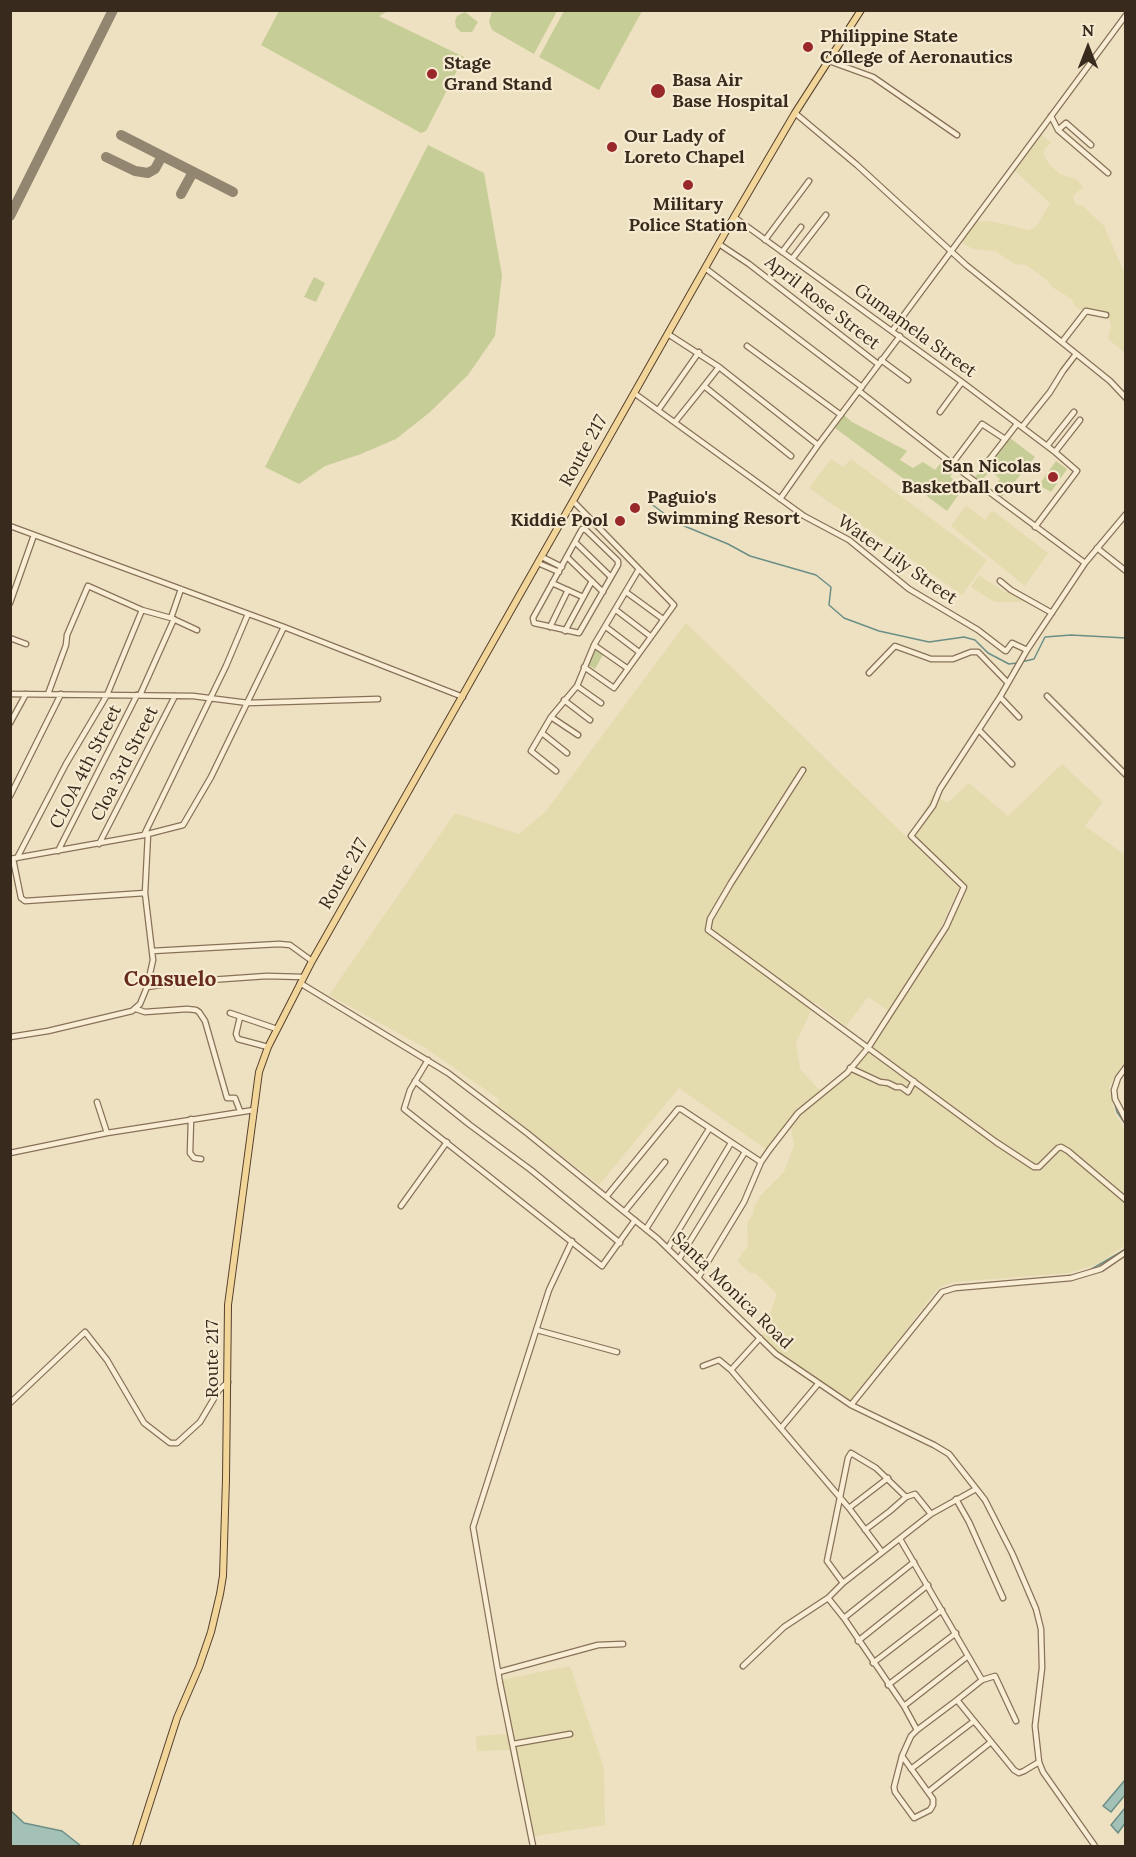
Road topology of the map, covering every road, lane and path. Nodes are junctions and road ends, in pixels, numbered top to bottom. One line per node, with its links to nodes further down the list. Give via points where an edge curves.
1 (861, 10): 3 (main road, Route 217)
2 (1125, 15): 5 (street)
3 (829, 61): 4 (main road, Route 217); 7 (street, via 873,77)
4 (795, 113): 12 (main road, Route 217); 17 (street)
5 (1051, 116): 6 (street); 17 (street)
6 (1058, 130): 8 (street, via 1066,123); 9 (street)
7 (957, 135)
8 (1091, 145)
9 (1108, 173)
10 (809, 181): 14 (street)
11 (825, 215): 18 (street)
12 (734, 217): 14 (street, Gumamela Street); 15 (main road, Route 217)
13 (801, 226): 16 (street)
14 (765, 240): 16 (street, Gumamela Street)
15 (719, 243): 19 (main road, Route 217); 28 (street, April Rose Street)
16 (782, 252): 18 (street, Gumamela Street)
17 (950, 252): 21 (street); 24 (street)
18 (792, 259): 21 (street, Gumamela Street)
19 (705, 268): 22 (main road, Route 217); 33 (street)
20 (1106, 315): 24 (street, via 1086,311)
21 (892, 331): 23 (street, Gumamela Street)
22 (668, 334): 26 (street); 34 (main road, Route 217)
23 (900, 336): 28 (street); 31 (street, Gumamela Street)
24 (1062, 342): 27 (street)
25 (747, 346): 39 (street)
26 (699, 352): 29 (street); 36 (street)
27 (1076, 354): 35 (street); 42 (street, via 1050,392)
28 (880, 362): 30 (street, April Rose Street); 33 (street)
29 (719, 367): 32 (street); 44 (street)
30 (908, 380)
31 (962, 382): 37 (street); 42 (street, Gumamela Street)
32 (704, 386): 41 (street); 47 (street)
33 (860, 389): 39 (street); 48 (street)
34 (634, 393): 36 (street, Water Lily Street); 51 (main road, Route 217)
35 (1125, 398)
36 (658, 410): 41 (street, Water Lily Street)
37 (940, 412)
38 (1074, 412): 45 (street)
39 (841, 416): 44 (street)
40 (1080, 420): 46 (street)
41 (675, 422): 50 (street, Water Lily Street)
42 (1019, 426): 43 (street); 45 (street, Gumamela Street)
43 (1005, 439): 48 (street, via 982,424); 49 (street)
44 (818, 445): 50 (street)
45 (1047, 446): 46 (street, Gumamela Street)
46 (1055, 452): 54 (street, Gumamela Street, via 1077,471)
47 (790, 456)
48 (952, 464): 54 (street)
49 (986, 464)
50 (780, 499): 89 (street, Water Lily Street, via 844,537 909,589 1004,650 1012,643)
51 (573, 501): 59 (main road, Route 217); 62 (street)
52 (1125, 514): 57 (street)
53 (10, 526): 55 (street)
54 (1035, 527): 60 (street)
55 (34, 535): 68 (street); 73 (street)
56 (576, 543): 58 (street); 64 (street); 64 (street, via 584,529 610,553 619,563)
57 (1096, 548): 60 (street); 63 (street)
58 (568, 558): 61 (street); 65 (street)
59 (540, 560): 61 (street); 104 (main road, Route 217)
60 (1085, 563): 76 (street)
61 (561, 569): 67 (street)
62 (639, 569): 71 (street); 79 (street, via 674,605)
63 (1125, 571)
64 (610, 577): 70 (street)
65 (592, 581): 70 (street); 72 (street)
66 (1000, 581): 76 (street)
67 (552, 583): 69 (street); 81 (street, via 533,621)
68 (181, 589): 77 (street); 78 (street, CLOA 4th Street)
69 (568, 590): 72 (street); 81 (street)
70 (603, 592): 84 (street, via 581,632)
71 (626, 592): 75 (street); 79 (street)
72 (583, 597): 84 (street)
73 (10, 603)
74 (142, 610): 78 (street); 98 (street, via 88,586); 100 (street)
75 (616, 610): 82 (street); 85 (street)
76 (1052, 613): 89 (street)
77 (248, 614): 80 (street); 106 (street)
78 (172, 619): 83 (street); 101 (street, CLOA 4th Street)
79 (663, 619): 85 (street)
80 (284, 627): 104 (street); 109 (street)
81 (549, 627): 84 (street)
82 (606, 627): 88 (street); 90 (street)
83 (197, 630)
84 (565, 631)
85 (650, 636): 90 (street)
86 (10, 638): 87 (street)
87 (26, 644)
88 (594, 645): 91 (street); 92 (street)
89 (1027, 650): 94 (street)
90 (639, 652): 92 (street)
91 (584, 667): 92 (street, via 614,688); 95 (street)
92 (627, 668)
93 (869, 673): 94 (street, via 895,646 931,659 978,652)
94 (1008, 683): 105 (street)
95 (577, 686): 108 (street); 110 (street)
96 (10, 694): 97 (street)
97 (26, 694): 98 (street); 114 (street)
98 (48, 694): 99 (street)
99 (61, 694): 100 (street); 125 (street)
100 (107, 695): 101 (street); 129 (street)
101 (138, 695): 102 (street); 128 (street, CLOA 4th Street)
102 (175, 696): 106 (street); 127 (street, Cloa 3rd Street)
103 (1047, 696): 122 (street)
104 (463, 697): 134 (main road, Route 217)
105 (1000, 697): 112 (street); 115 (street)
106 (210, 698): 109 (street); 126 (street)
107 (378, 699): 109 (street)
108 (564, 700): 111 (street); 113 (street)
109 (248, 703): 126 (street, via 212,777 183,825)
110 (601, 703)
111 (551, 717): 116 (street); 117 (street)
112 (1019, 717)
113 (590, 720)
114 (10, 723)
115 (979, 730): 119 (street); 143 (street, via 911,836 964,890 935,946)
116 (542, 733): 118 (street); 123 (street, via 531,751)
117 (578, 735)
118 (567, 753)
119 (1012, 764)
120 (1125, 765): 122 (street)
121 (803, 770): 143 (street, via 731,883 710,919 708,930)
122 (1121, 770): 124 (street)
123 (556, 771)
124 (1125, 775)
125 (10, 796)
126 (146, 835): 127 (street); 132 (street)
127 (99, 844): 128 (street)
128 (58, 851): 129 (street)
129 (13, 859): 130 (street)
130 (19, 890): 131 (street); 132 (street, via 25,901)
131 (10, 892)
132 (145, 893): 133 (street)
133 (152, 951): 134 (street, via 279,944 290,945); 136 (street)
134 (312, 961): 135 (main road, Route 217)
135 (302, 980): 136 (street, via 287,975); 140 (main road, Route 217); 144 (street, Santa Monica Road)
136 (147, 987): 137 (street)
137 (136, 1009): 141 (street); 151 (street, via 199,1012 205,1021 226,1098 236,1098)
138 (230, 1013): 139 (street)
139 (240, 1017): 140 (street); 142 (street, via 238,1039)
140 (277, 1029): 142 (main road, Route 217)
141 (10, 1037)
142 (268, 1047): 150 (main road, Route 217, via 259,1072)
143 (868, 1048): 146 (street); 148 (street)
144 (428, 1060): 147 (street); 163 (street, Santa Monica Road)
145 (1125, 1067): 153 (street, via 1114,1090)
146 (850, 1068): 148 (street, via 908,1092); 162 (street, via 798,1113)
147 (415, 1081): 156 (street, via 404,1109); 170 (street)
148 (914, 1081): 164 (street, via 1034,1167 1061,1147)
149 (97, 1102): 155 (street)
150 (254, 1110): 151 (street); 180 (main road, Route 217, via 228,1305)
151 (240, 1111): 152 (street)
152 (191, 1119): 155 (street); 160 (street, via 190,1153)
153 (1125, 1120)
154 (709, 1129): 157 (street); 163 (street, via 681,1109 675,1110); 168 (street)
155 (107, 1133): 159 (street)
156 (447, 1142): 165 (street); 169 (street)
157 (731, 1143): 158 (street); 171 (street)
158 (745, 1152): 162 (street); 173 (street)
159 (10, 1153)
160 (201, 1159)
161 (665, 1162): 166 (street)
162 (761, 1162): 174 (street, via 744,1202)
163 (606, 1197): 166 (street, Santa Monica Road)
164 (1125, 1200)
165 (401, 1206)
166 (625, 1211): 167 (street, Santa Monica Road)
167 (635, 1220): 168 (street, Santa Monica Road); 170 (street)
168 (646, 1229): 171 (street, Santa Monica Road)
169 (572, 1241): 170 (street, via 602,1266); 175 (street, via 549,1290)
170 (620, 1243)
171 (668, 1248): 173 (street, Santa Monica Road)
172 (1125, 1252): 183 (street, via 1101,1269 1071,1278 955,1287 942,1292)
173 (679, 1259): 174 (street, Santa Monica Road)
174 (698, 1278): 176 (street, Santa Monica Road)
175 (537, 1330): 177 (street); 208 (street, via 473,1527)
176 (760, 1338): 179 (street); 181 (street, Santa Monica Road)
177 (616, 1352)
178 (703, 1366): 179 (street, via 719,1360)
179 (731, 1370): 184 (street)
180 (228, 1382): 182 (street, via 200,1422 177,1443 170,1443 144,1423 107,1360 85,1332); 223 (main road, Route 217, via 220,1594 202,1659 177,1718)
181 (818, 1384): 183 (street, Santa Monica Road); 184 (street)
182 (10, 1403)
183 (851, 1405): 186 (street, Santa Monica Road, via 946,1452)
184 (781, 1428): 188 (street)
185 (888, 1478): 187 (street); 188 (street, via 851,1453); 190 (street)
186 (976, 1489): 189 (street); 220 (street, Santa Monica Road, via 1012,1553 1041,1629 1042,1668 1035,1726)
187 (906, 1497): 191 (street, via 915,1494); 192 (street)
188 (840, 1498): 190 (street); 196 (street, via 827,1561)
189 (956, 1499): 191 (street); 199 (street)
190 (849, 1508): 192 (street)
191 (932, 1514): 193 (street)
192 (865, 1530): 194 (street)
193 (900, 1539): 194 (street); 195 (street)
194 (882, 1552): 196 (street)
195 (914, 1562): 197 (street); 201 (street)
196 (843, 1583): 198 (street)
197 (928, 1586): 200 (street); 203 (street)
198 (828, 1598): 201 (street); 207 (street, via 784,1626)
199 (1003, 1598)
200 (942, 1610): 202 (street); 206 (street)
201 (844, 1618): 203 (street)
202 (956, 1633): 205 (street); 210 (street)
203 (858, 1641): 206 (street)
204 (622, 1644): 208 (street, via 598,1645)
205 (968, 1656): 209 (street); 212 (street)
206 (873, 1663): 210 (street)
207 (743, 1666)
208 (499, 1672): 218 (street)
209 (982, 1680): 211 (street); 214 (street, via 995,1676)
210 (888, 1685): 212 (street)
211 (957, 1700): 213 (street); 215 (street)
212 (904, 1706): 215 (street)
213 (974, 1721): 217 (street); 221 (street)
214 (1016, 1721)
215 (917, 1730): 219 (street)
216 (570, 1734): 218 (street)
217 (991, 1742): 220 (street, via 1019,1773); 222 (street)
218 (513, 1744): 224 (street)
219 (902, 1756): 221 (street); 222 (street, via 894,1787 914,1818 933,1805)
220 (1039, 1762): 225 (street, Santa Monica Road)
221 (911, 1769): 222 (street)
222 (928, 1792)
223 (136, 1846)
224 (533, 1846)
225 (1095, 1846)

